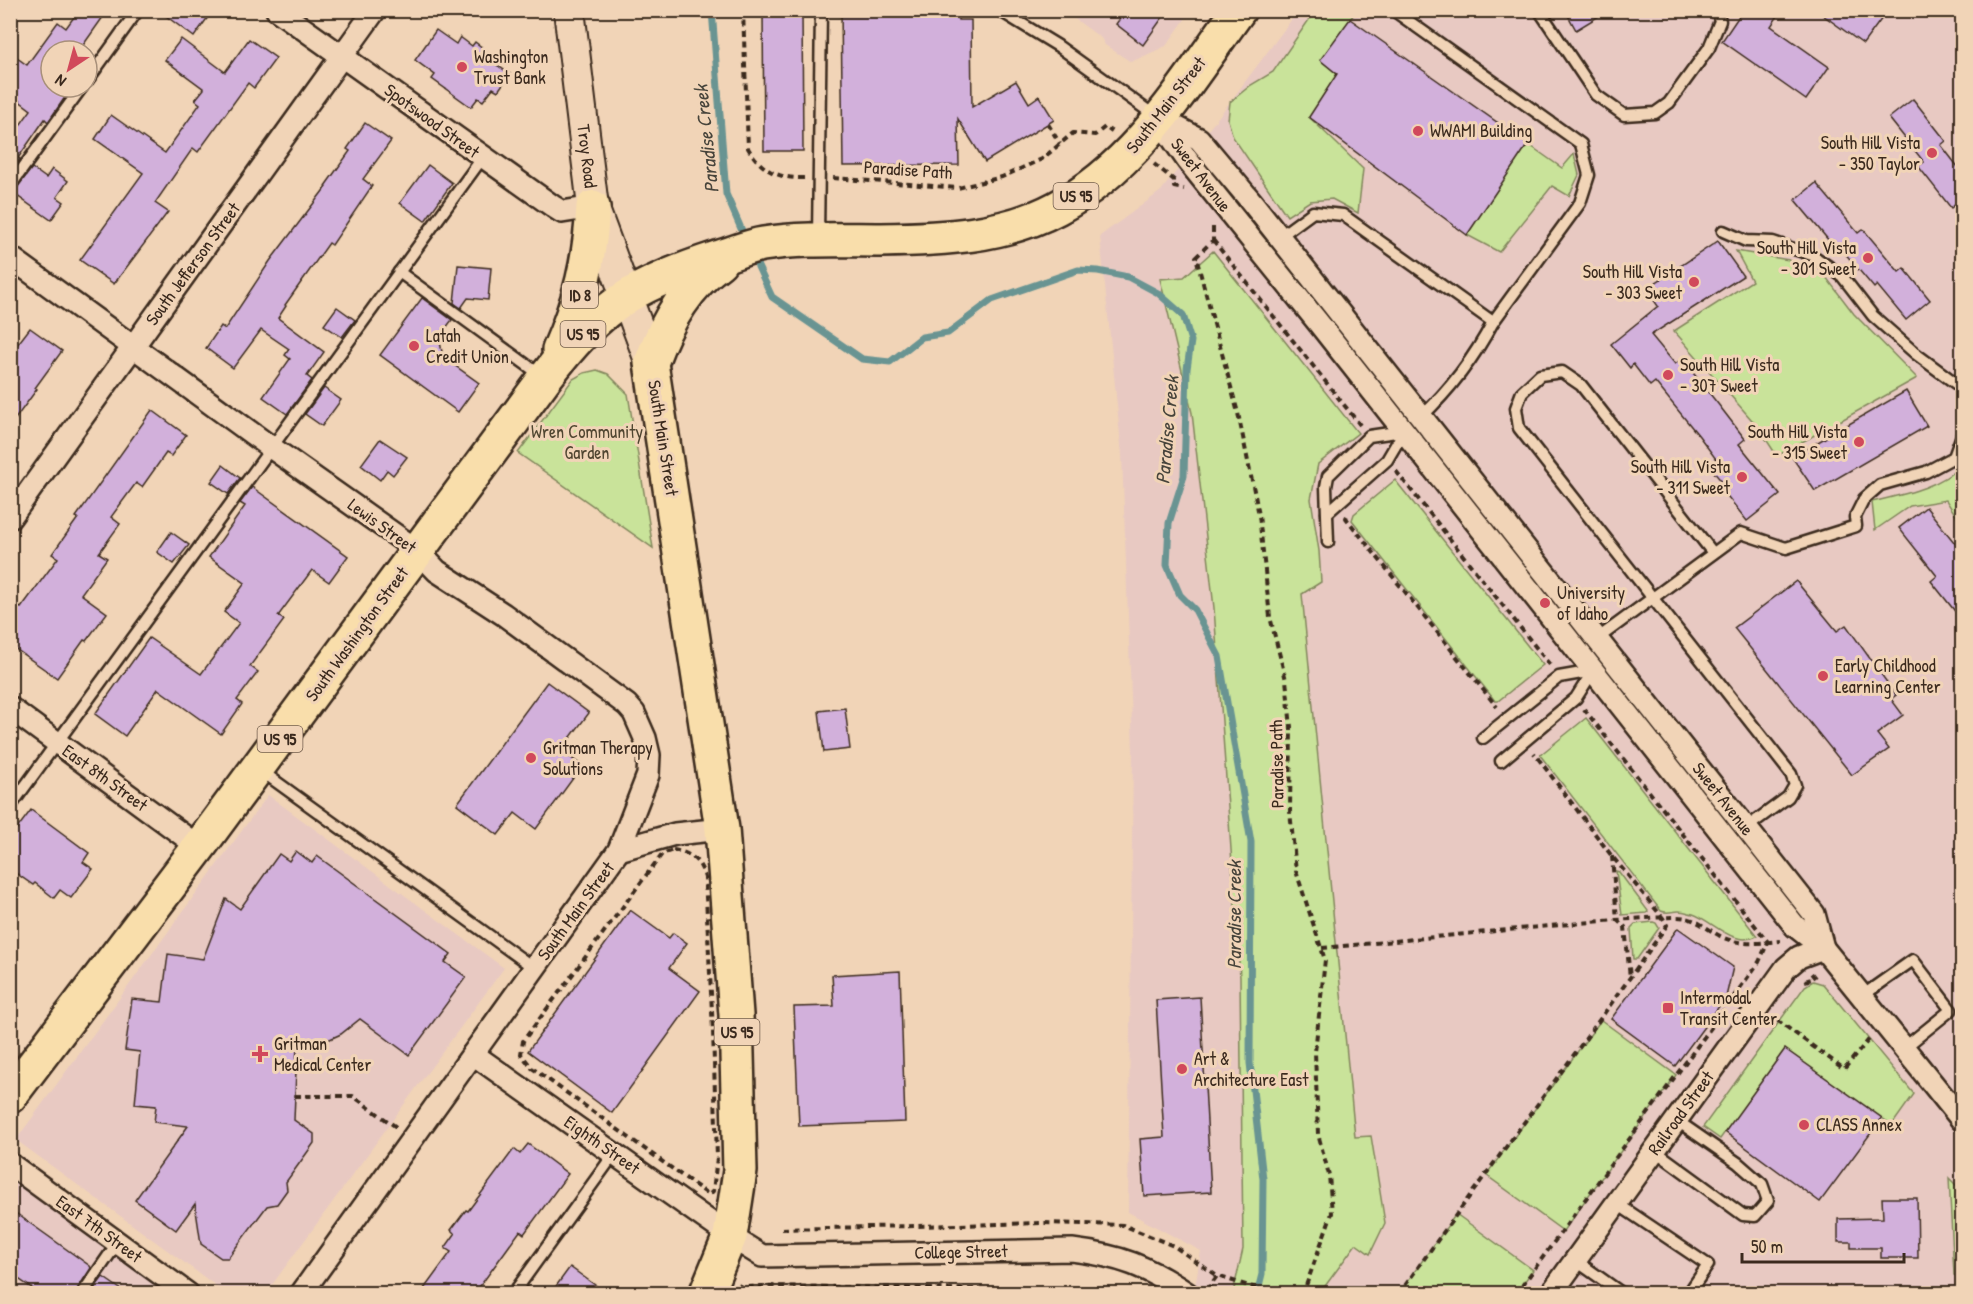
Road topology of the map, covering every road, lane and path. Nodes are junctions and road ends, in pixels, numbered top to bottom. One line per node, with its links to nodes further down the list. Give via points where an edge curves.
1 (138, 10): 13 (lane)
2 (277, 10): 12 (street, Spotswood Street)
3 (375, 10): 12 (street, South Jefferson Street)
4 (569, 10): 23 (main road, Troy Road / ID 8)
5 (744, 10): 20 (path, Paradise Path, via 747,148 765,169 791,178)
6 (821, 10): 20 (lane)
7 (999, 10): 15 (lane, via 1058,46)
8 (1239, 10): 15 (highway, South Main Street / US 95)
9 (1393, 10): 31 (lane, via 1581,144 1590,175 1580,203)
10 (1539, 10): 11 (lane, via 1596,95 1623,115 1655,113 1669,104 1709,48 1720,21)
11 (1717, 10)
12 (342, 56): 19 (street, Spotswood Street); 32 (street, South Jefferson Street)
13 (99, 64)
14 (73, 99): 21 (lane)
15 (1159, 119): 18 (highway, South Main Street / US 95); 25 (street, Sweet Avenue, via 1199,139); 37 (street, Sweet Avenue, via 1188,161)
16 (1048, 124): 17 (path)
17 (1060, 144): 18 (path, Paradise Path, via 1073,133 1095,135 1105,128); 20 (path, Paradise Path, via 1042,159 1002,177 958,188)
18 (1135, 149): 22 (path, Paradise Path, via 1174,180); 26 (highway, South Main Street / US 95, via 1106,176 1057,208 1016,225 970,236)
19 (483, 157): 23 (street, Spotswood Street, via 562,212); 29 (lane)
20 (819, 177): 26 (lane)
21 (10, 186)
22 (1174, 187)
23 (593, 207): 30 (main road, Troy Road / ID 8); 34 (highway, ID 8, via 580,295)
24 (1723, 231): 35 (lane, via 1746,241 1773,242 1812,255 1842,276 1873,316)
25 (1279, 237): 31 (lane, via 1313,212 1343,215); 36 (street, Sweet Avenue)
26 (818, 240): 27 (highway, South Main Street / US 95)
27 (748, 248): 30 (highway, South Main Street / US 95, via 680,271); 33 (highway, South Main Street / US 95, via 716,266 682,300 669,319)
28 (10, 257): 32 (street, Lewis Street)
29 (399, 272): 34 (lane); 40 (lane)
30 (627, 297): 33 (main road, South Main Street / ID 8); 34 (highway, South Washington Street / US 95, via 574,342)
31 (1493, 322): 36 (lane, via 1462,373)
32 (134, 347): 40 (street, Lewis Street); 46 (street, South Jefferson Street)
33 (651, 363): 69 (highway, South Main Street / US 95)
34 (545, 378): 48 (highway, South Washington Street / US 95)
35 (1962, 388)
36 (1421, 417): 37 (street); 51 (street, Sweet Avenue)
37 (1404, 431): 39 (lane); 41 (lane); 54 (street, Sweet Avenue)
38 (1962, 435): 49 (lane, via 1954,458 1926,472 1880,485 1864,499 1854,517 1856,526 1786,548 1741,533)
39 (1369, 436): 45 (lane, via 1328,476); 77 (path, Paradise Path, via 1213,240 1196,257 1238,413 1259,515 1270,617 1289,703 1290,811 1296,870)
40 (272, 448): 48 (street, Lewis Street); 63 (lane)
41 (1388, 460): 42 (path); 45 (lane)
42 (1396, 470): 43 (path); 53 (path)
43 (1387, 478)
44 (1353, 511): 58 (path, via 1346,518 1496,707)
45 (1328, 513): 47 (lane)
46 (10, 518)
47 (1328, 542)
48 (418, 551): 66 (highway, South Washington Street / US 95); 71 (street, Lewis Street, via 437,571 503,614 634,713 649,755 648,775)
49 (1713, 554): 50 (lane); 50 (lane, via 1581,385 1562,372 1540,375 1522,392 1516,408 1519,428)
50 (1651, 599): 51 (lane); 68 (lane, via 1791,774 1795,784 1788,797)
51 (1597, 639): 52 (street, Sweet Avenue)
52 (1611, 657): 54 (street); 68 (street, Sweet Avenue)
53 (1550, 665): 55 (path); 56 (path)
54 (1593, 671): 56 (lane); 57 (lane); 78 (street, Sweet Avenue, via 1796,926)
55 (1541, 672)
56 (1559, 677): 62 (lane)
57 (1576, 698): 60 (path); 65 (lane)
58 (1505, 700)
59 (10, 708): 63 (street, East 8th Street)
60 (1585, 711): 61 (path); 76 (path)
61 (1577, 718)
62 (1483, 738)
63 (58, 743): 67 (lane); 70 (street, East 8th Street)
64 (1542, 745): 72 (path, via 1533,752)
65 (1501, 761)
66 (258, 768): 70 (highway, South Washington Street / US 95); 79 (lane)
67 (10, 807)
68 (1746, 828): 78 (street, Sweet Avenue, via 1814,914)
69 (722, 829): 71 (street, South Main Street, via 675,834); 96 (highway, US 95, via 736,1015 740,1171)
70 (199, 847): 86 (highway, South Washington Street / US 95)
71 (619, 850): 79 (street, South Main Street)
72 (1611, 855): 73 (path); 74 (path)
73 (1663, 918): 74 (path); 76 (path, via 1685,917 1732,941); 80 (path, via 1667,926)
74 (1617, 920): 77 (path); 80 (path, via 1624,927)
75 (1783, 941): 76 (path)
76 (1767, 942): 111 (path, via 1759,962)
77 (1322, 948): 109 (path, Paradise Path, via 1325,960 1315,1052 1318,1134 1329,1175 1332,1213)
78 (1823, 948): 81 (street, Sweet Avenue); 88 (street, Railroad Street, via 1799,957 1786,968)
79 (534, 968): 85 (street, South Main Street)
80 (1630, 978): 110 (path)
81 (1862, 996): 84 (street, Sweet Avenue); 84 (lane, via 1913,960 1951,1010)
82 (1776, 1020): 83 (path, via 1844,1069)
83 (1871, 1037)
84 (1904, 1048): 89 (street, Sweet Avenue)
85 (473, 1054): 90 (street, South Main Street); 92 (street, Eighth Street)
86 (10, 1096)
87 (295, 1096): 90 (path, via 353,1096)
88 (1676, 1120): 91 (street, Railroad Street); 91 (lane, via 1762,1184 1768,1201 1755,1216 1743,1215)
89 (1962, 1120)
90 (413, 1139): 102 (street, South Main Street)
91 (1654, 1150): 95 (street, Railroad Street)
92 (614, 1154): 96 (street, Eighth Street); 103 (lane)
93 (10, 1164): 97 (street, East 7th Street)
94 (709, 1195): 94 (path, via 713,1191 717,1158 705,878 698,861 686,852 673,850 662,854 523,1041 521,1054 532,1068)
95 (1616, 1203): 98 (street, Railroad Street); 114 (lane, via 1708,1265)
96 (730, 1236): 104 (highway, US 95); 107 (street, College Street, via 762,1256 1092,1252 1138,1265)
97 (118, 1242): 100 (lane); 101 (street, East 7th Street)
98 (1575, 1260): 112 (street, Railroad Street); 113 (lane)
99 (1209, 1287): 108 (path, via 1217,1276)
100 (82, 1293)
101 (188, 1293)
102 (301, 1293)
103 (513, 1293)
104 (706, 1293)
105 (740, 1293): 106 (path, via 743,1288 761,1286)
106 (1096, 1293)
107 (1188, 1293)
108 (1275, 1293)
109 (1303, 1293)
110 (1399, 1293)
111 (1516, 1293)
112 (1551, 1293)
113 (1623, 1293)
114 (1688, 1293)

